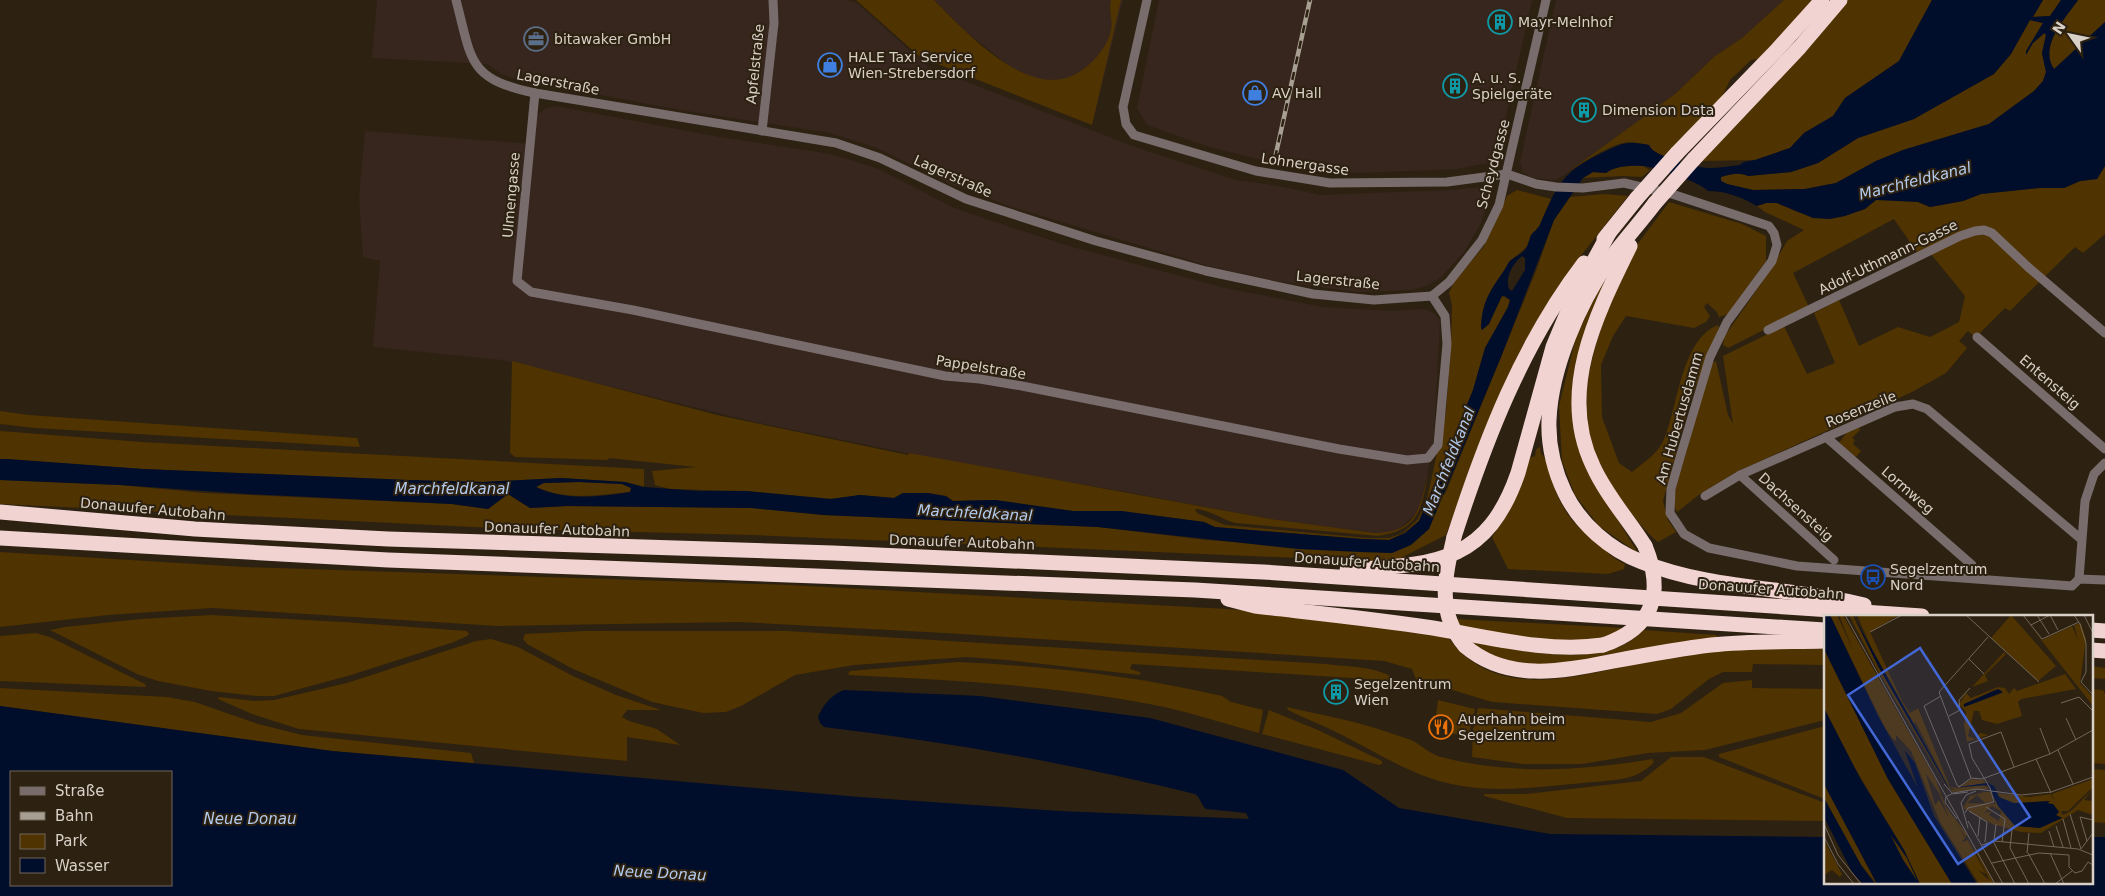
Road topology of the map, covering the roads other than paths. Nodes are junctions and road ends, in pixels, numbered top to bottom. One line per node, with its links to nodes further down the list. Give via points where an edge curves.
1 (456, 0): 7 (street, Lagerstraße, via 472,58 480,70 506,86)
2 (773, 0): 8 (street, Apfelstraße, via 774,23)
3 (1147, 0): 9 (street, Lohnergasse, via 1123,107 1126,124 1134,135 1256,172 1330,183 1447,182)
4 (1546, 0): 9 (street, Scheydgasse)
5 (1822, 0): 11 (highway, bridge, via 1677,153)
6 (1840, 0): 10 (highway, bridge, via 1694,159)
7 (535, 93): 8 (street, Lagerstraße); 12 (street, Ulmengasse, via 518,281)
8 (762, 131): 13 (street, Lagerstraße, via 836,143 880,158 966,200 1206,271 1313,294 1374,300)
9 (1507, 174): 13 (street, Scheydgasse, via 1499,205 1482,240 1449,282); 28 (street, Am Hubertusdamm, via 1556,187 1583,188 1624,183 1672,194 1763,223 1774,233 1777,245 1772,261 1727,322 1699,389 1671,489 1670,513 1684,534 1709,548 1798,566 2072,586)
10 (1641, 222): 30 (highway, bridge, via 1597,316 1584,356 1578,402 1580,429 1593,467 1645,546 1655,577 1649,610 1625,637 1603,645 1576,648 1535,645 1389,622 1256,606); 31 (highway, via 1594,285 1575,324 1556,379 1549,420 1551,449 1563,487 1576,510 1614,547 1658,568 1712,580 1830,597)
11 (1610, 233): 27 (highway, via 1563,322 1545,372 1512,490 1489,527 1462,549 1430,562); 36 (highway, bridge, via 1578,271 1527,355 1484,447 1454,538 1446,578 1446,601 1453,630 1465,646 1493,664 1537,672 1568,670 1711,645)
12 (531, 292): 13 (street, Pappelstraße, via 633,310 945,376 1022,386 1407,460 1428,458 1438,445 1447,344 1445,316)
13 (1432, 296)
14 (1768, 330): 15 (street, Adolf-Uthmann-Gasse, via 1960,236 1984,230 1992,233)
15 (2105, 333)
16 (1977, 337): 18 (street, Entensteig)
17 (1826, 437): 20 (street, Rosenzeile); 24 (street, Rosenzeile, via 1895,407 1920,406); 26 (street, Lormweg)
18 (2105, 448)
19 (2105, 463): 24 (street, via 2094,474 2085,501)
20 (1740, 475): 21 (street, Rosenzeile); 25 (street, Dachsensteig)
21 (1705, 496)
22 (0, 512): 27 (highway, Donauufer Autobahn, via 195,529 378,538 833,553)
23 (0, 538): 30 (highway, via 379,560)
24 (2081, 539): 28 (street)
25 (1834, 560)
26 (1972, 565)
27 (1289, 574): 31 (highway, Donauufer Autobahn)
28 (2079, 579): 29 (street, Am Hubertusdamm)
29 (2105, 580)
30 (1195, 590): 33 (highway)
31 (1904, 614): 32 (highway, Donauufer Autobahn)
32 (1913, 615)
33 (1824, 630)
34 (2092, 630): 35 (highway)
35 (2105, 631)
36 (1824, 641)
37 (2092, 650): 38 (highway)
38 (2105, 651)

